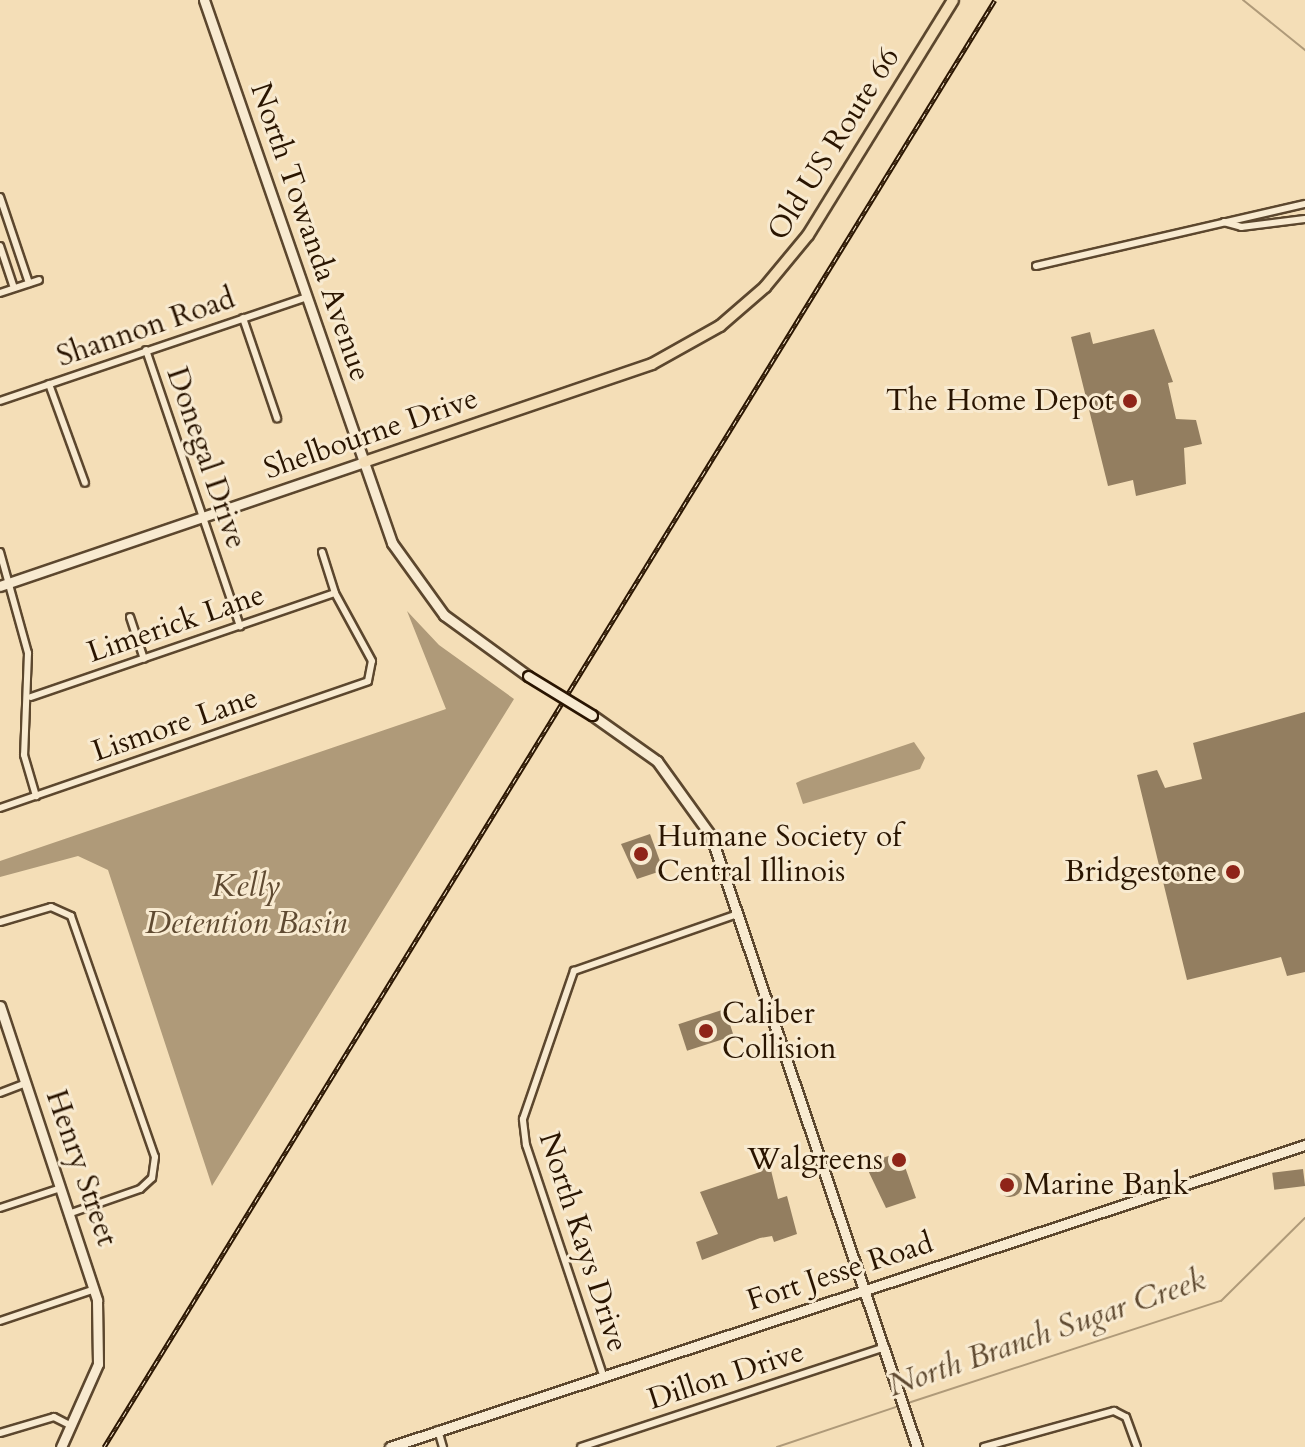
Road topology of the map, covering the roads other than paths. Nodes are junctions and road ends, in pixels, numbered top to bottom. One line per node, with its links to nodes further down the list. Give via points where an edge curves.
1 (204, 0): 13 (main road, North Towanda Avenue)
2 (953, 0): 14 (main road, Old US Route 66, via 808,235)
3 (0, 197): 10 (street)
4 (1305, 204): 6 (street)
5 (1305, 219): 6 (street, via 1241,227)
6 (1224, 222): 8 (street)
7 (0, 246): 11 (street)
8 (1036, 266)
9 (39, 280): 10 (street)
10 (29, 283): 11 (street)
11 (14, 288): 12 (street)
12 (0, 293)
13 (307, 297): 15 (street, Shannon Road); 20 (main road, North Towanda Avenue)
14 (746, 305): 20 (main road, Shelbourne Drive, via 652,364)
15 (243, 318): 16 (street, Shannon Road); 19 (street)
16 (146, 350): 17 (street, Shannon Road); 22 (street, Donegal Drive)
17 (49, 384): 18 (street, Shannon Road); 21 (street)
18 (0, 401)
19 (277, 418)
20 (364, 462): 22 (main road, Shelbourne Drive); 34 (main road, North Towanda Avenue, bridge, via 392,543 422,591 468,636 657,761 711,836)
21 (85, 483)
22 (203, 517): 25 (main road, Shelbourne Drive); 29 (street, Donegal Drive)
23 (0, 552): 25 (street)
24 (322, 552): 27 (street)
25 (11, 582): 26 (main road, Shelbourne Drive); 31 (street, via 26,639)
26 (0, 586)
27 (335, 593): 29 (street, Limerick Lane); 32 (street, Lismore Lane, via 374,666 363,684)
28 (130, 617): 30 (street)
29 (240, 626): 30 (street, Limerick Lane)
30 (144, 659): 31 (street, Limerick Lane)
31 (31, 697): 32 (street, via 24,755)
32 (36, 796): 33 (street, Lismore Lane)
33 (0, 808)
34 (738, 914): 44 (main road, North Towanda Avenue); 47 (street, North Kays Drive, via 574,971 523,1119 526,1145)
35 (0, 922): 42 (street, via 51,907 71,916 155,1157 152,1178 140,1189)
36 (0, 1006): 37 (main road, Henry Street)
37 (26, 1083): 38 (street); 40 (main road, Henry Street)
38 (0, 1093)
39 (1305, 1145): 44 (main road, Fort Jesse Road)
40 (62, 1188): 41 (street); 42 (main road, Henry Street)
41 (0, 1208)
42 (71, 1213): 43 (main road, Henry Street)
43 (95, 1289): 45 (street); 48 (main road, Henry Street, via 100,1349)
44 (866, 1290): 46 (main road, North Towanda Avenue); 47 (main road, Fort Jesse Road)
45 (0, 1321)
46 (885, 1347): 54 (street, Dillon Drive); 55 (main road, North Towanda Avenue)
47 (603, 1375): 49 (main road, Fort Jesse Road)
48 (74, 1426): 50 (street, via 54,1417); 51 (main road)
49 (438, 1430): 52 (main road, Fort Jesse Road); 53 (street)
50 (0, 1433)
51 (61, 1447)
52 (390, 1447)
53 (443, 1447)
54 (581, 1447)
55 (917, 1447)
56 (984, 1447): 57 (street, via 1108,1411 1122,1414)
57 (1137, 1447)

